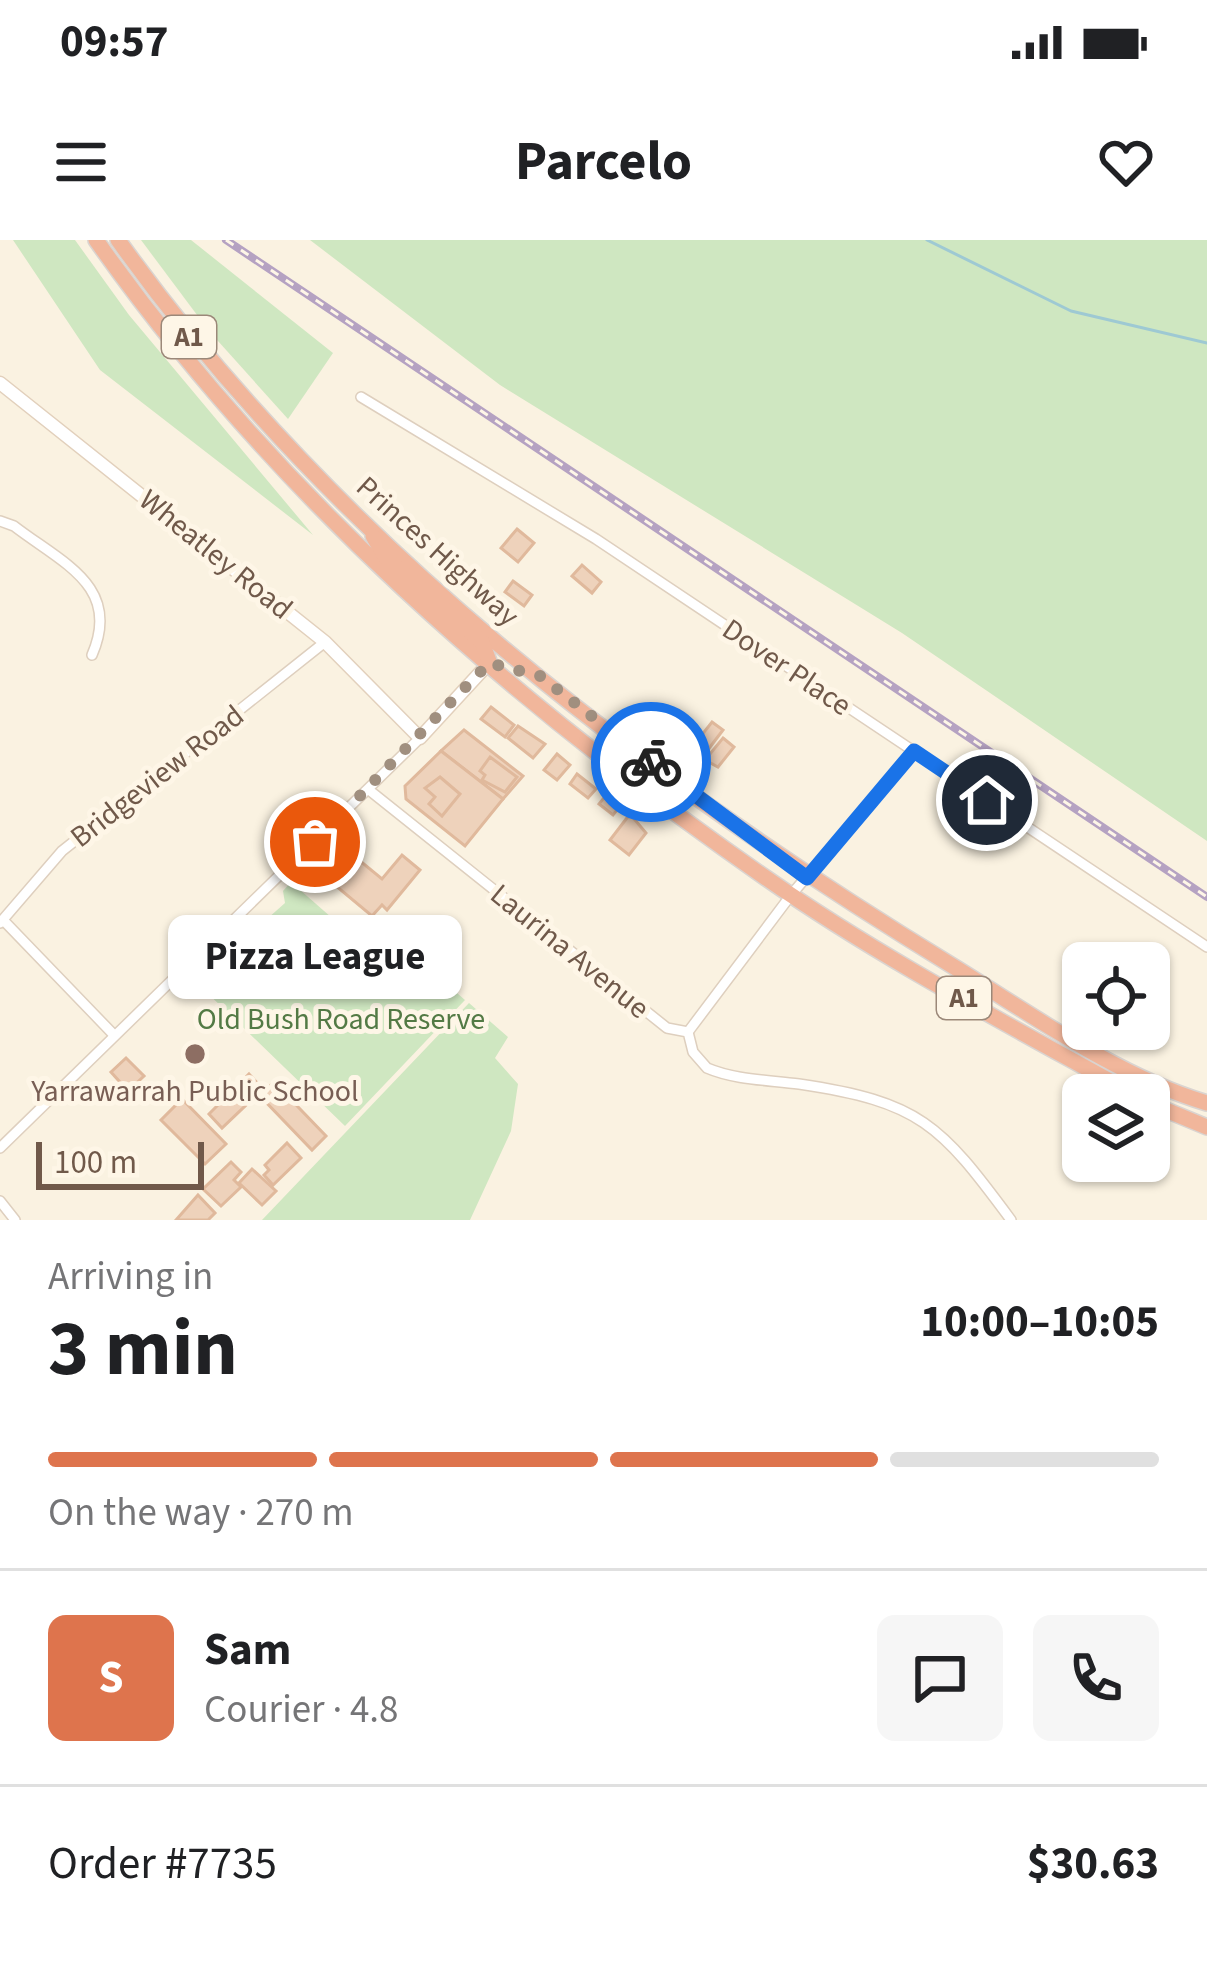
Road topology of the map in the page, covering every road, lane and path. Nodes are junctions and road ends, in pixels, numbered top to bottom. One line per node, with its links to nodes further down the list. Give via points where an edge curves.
1 (96, 240): 9 (highway, Princes Highway / A1, via 248,436 343,534)
2 (118, 240): 6 (highway, Princes Highway / A1, via 212,367)
3 (0, 382): 7 (street, Wheatley Road)
4 (362, 397): 12 (street, Dover Place, via 596,539)
5 (0, 521): 8 (street, via 100,600 102,633)
6 (370, 527): 9 (highway, via 386,558 482,642); 10 (highway, Princes Highway / A1)
7 (325, 641): 11 (street, Wheatley Road); 16 (street, Bridgeview Road, via 53,859)
8 (92, 656)
9 (489, 663): 10 (highway); 11 (street); 15 (highway, Princes Highway / A1)
10 (540, 676): 14 (highway, Princes Highway / A1)
11 (420, 738): 13 (street)
12 (914, 751): 14 (street); 17 (street, Dover Place)
13 (369, 790): 18 (street, Laurina Avenue, via 667,1028); 19 (street)
14 (807, 878): 15 (street); 21 (highway, Princes Highway / A1, via 1044,1022)
15 (791, 895): 18 (street); 20 (highway, Princes Highway / A1)
16 (1, 921): 19 (street)
17 (1207, 947)
18 (688, 1032): 27 (street, Laurina Avenue, via 697,1058 712,1070 870,1096 918,1116 952,1144)
19 (114, 1035): 24 (street)
20 (1099, 1074)
21 (1207, 1103)
22 (1170, 1111): 23 (highway)
23 (1207, 1127)
24 (0, 1148)
25 (0, 1201): 26 (street)
26 (15, 1220)
27 (1011, 1220)

